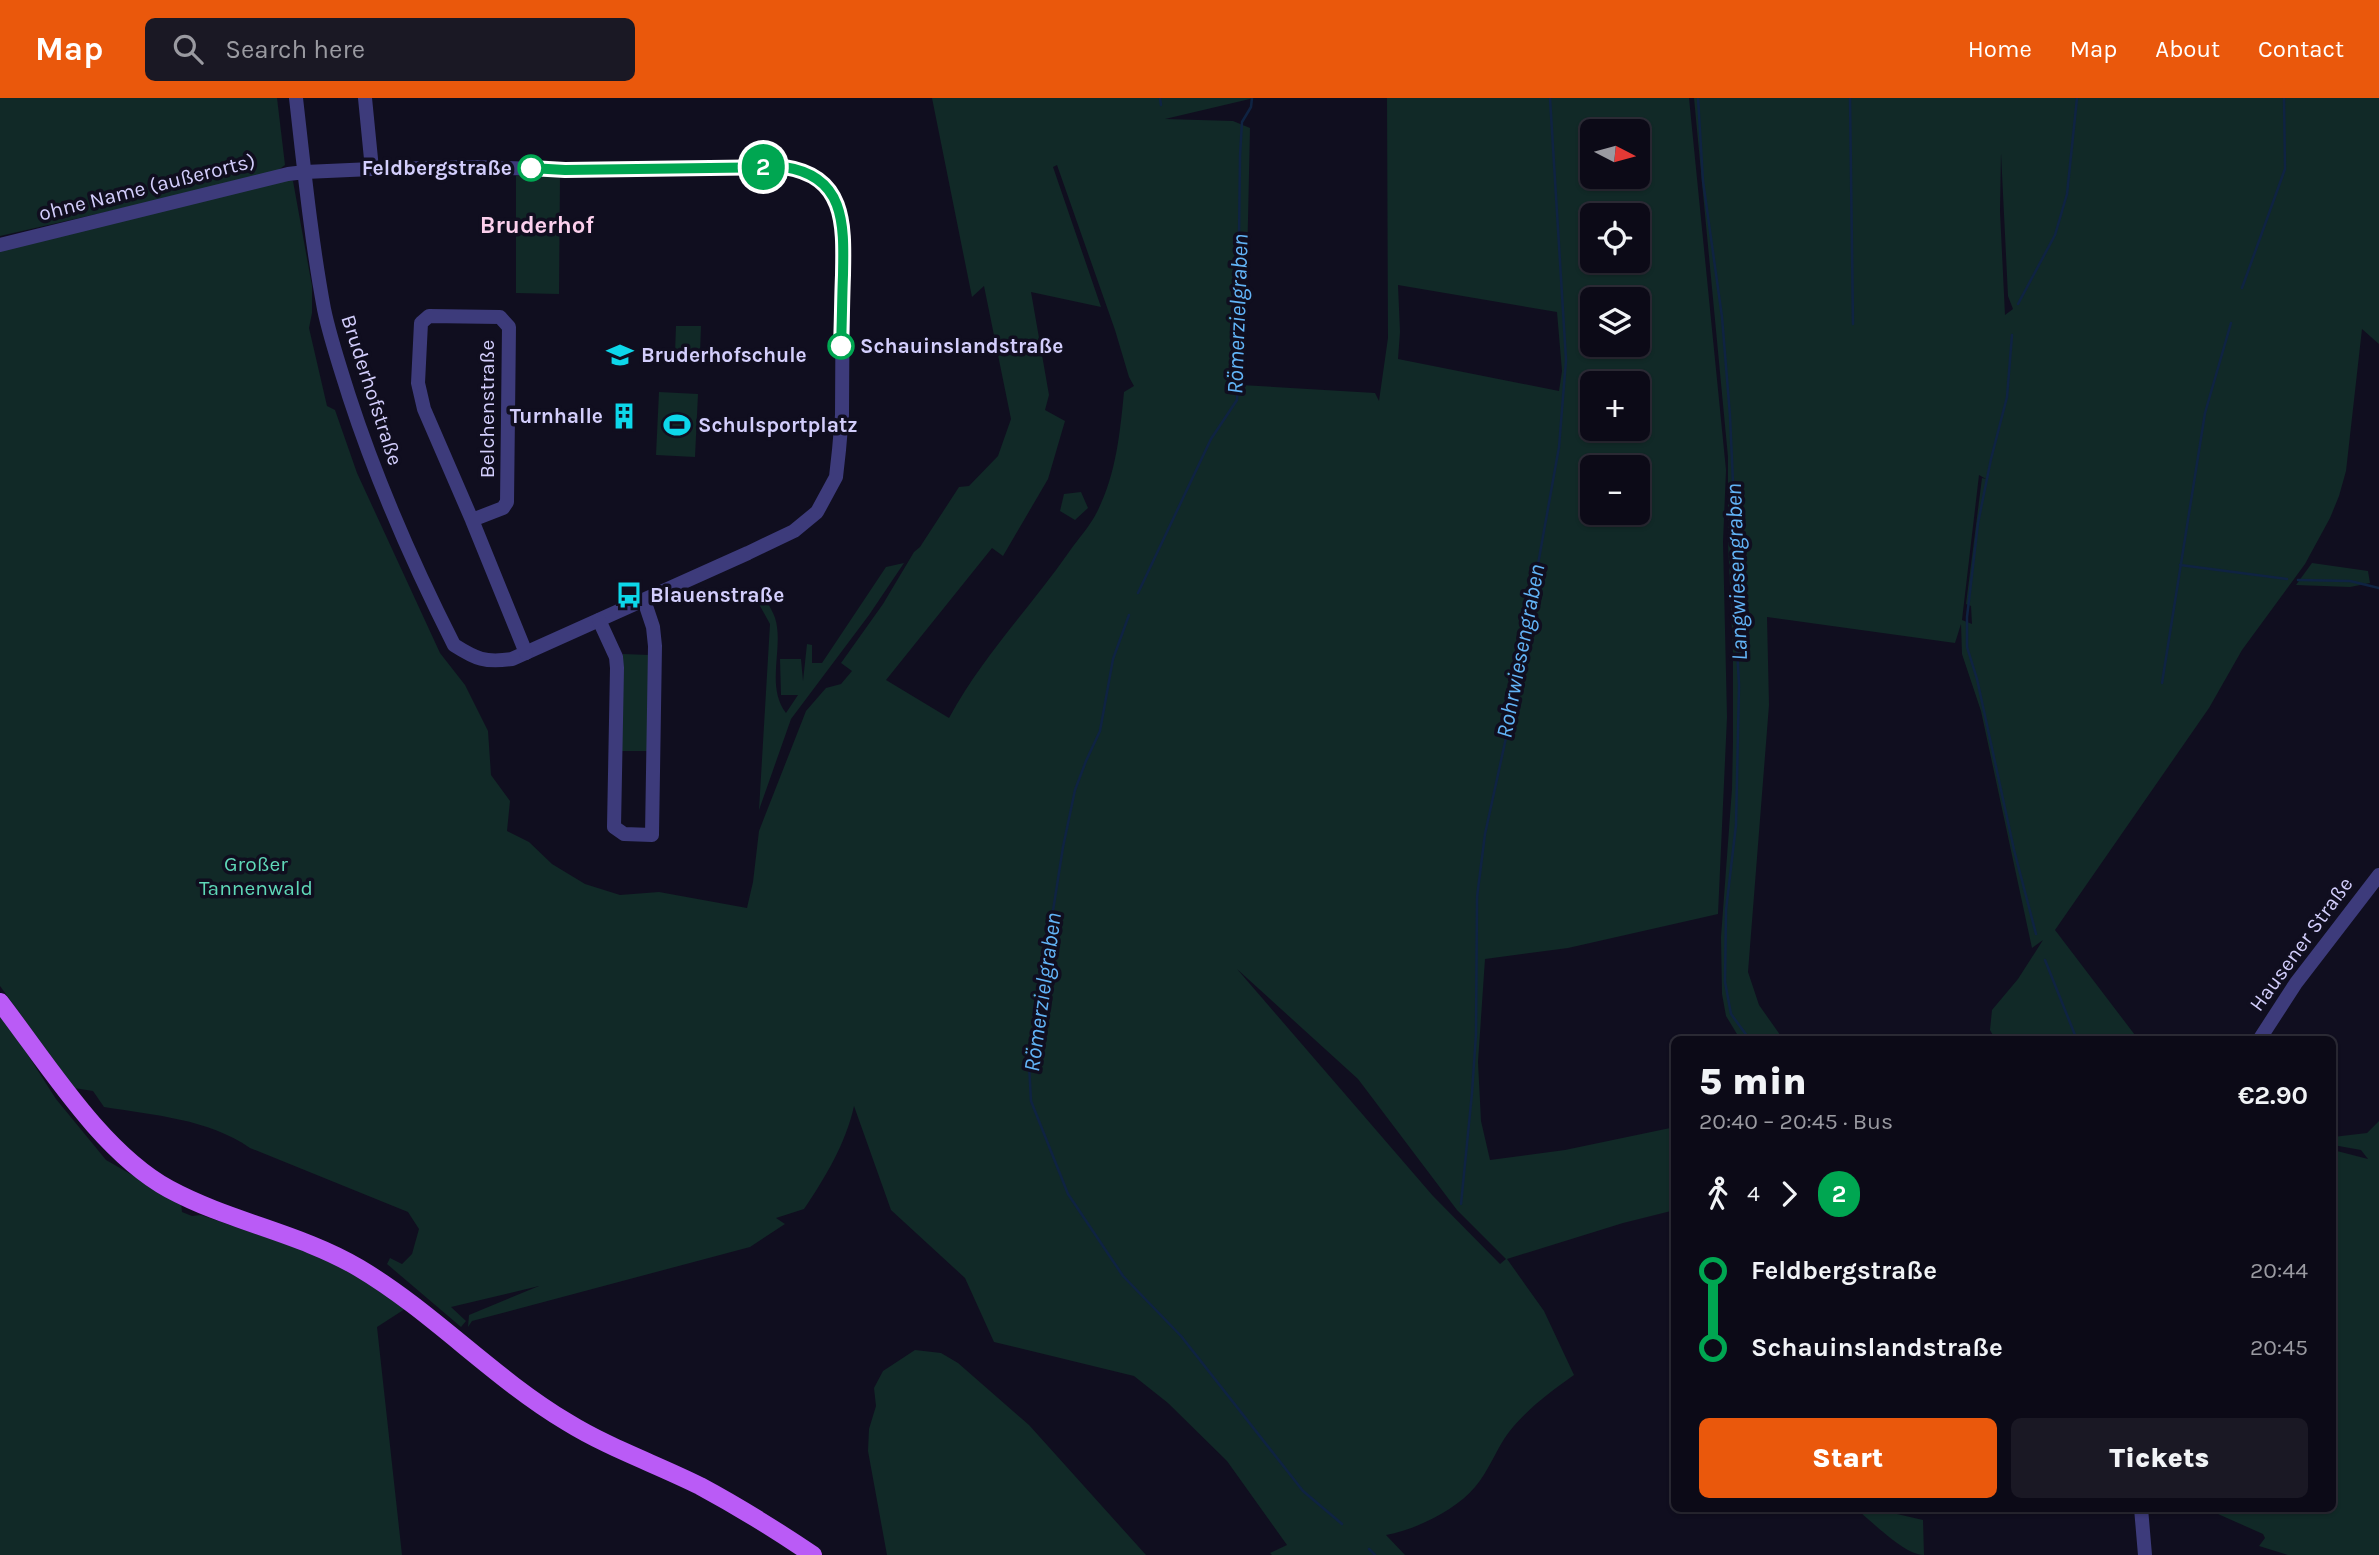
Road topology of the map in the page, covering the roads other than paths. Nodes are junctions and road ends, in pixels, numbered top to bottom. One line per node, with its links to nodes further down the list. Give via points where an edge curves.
1 (296, 98): 4 (street, Bruderhofstraße)
2 (365, 98): 3 (street)
3 (372, 169): 4 (street); 7 (street, via 784,167 797,169 828,188 843,227 842,415 836,477 817,512 794,531)
4 (305, 172): 5 (street, ohne Name (außerorts)); 9 (street, Bruderhofstraße, via 324,311 369,457 392,513 454,645 485,661)
5 (0, 245)
6 (472, 520): 6 (street, Belchenstraße, via 508,502 509,327 500,317 429,316 421,323 418,383 424,409); 9 (street, Belchenstraße)
7 (644, 600): 8 (street); 8 (street, via 655,646 652,835 624,834 614,827 617,668)
8 (599, 620): 9 (street)
9 (526, 653)
10 (2379, 875): 12 (street, Hausener Straße)
11 (0, 1002): 14 (main road, via 100,1132 167,1188 358,1267 565,1422 701,1487)
12 (2262, 1036)
13 (2141, 1512): 15 (street)
14 (813, 1555)
15 (2145, 1555)

